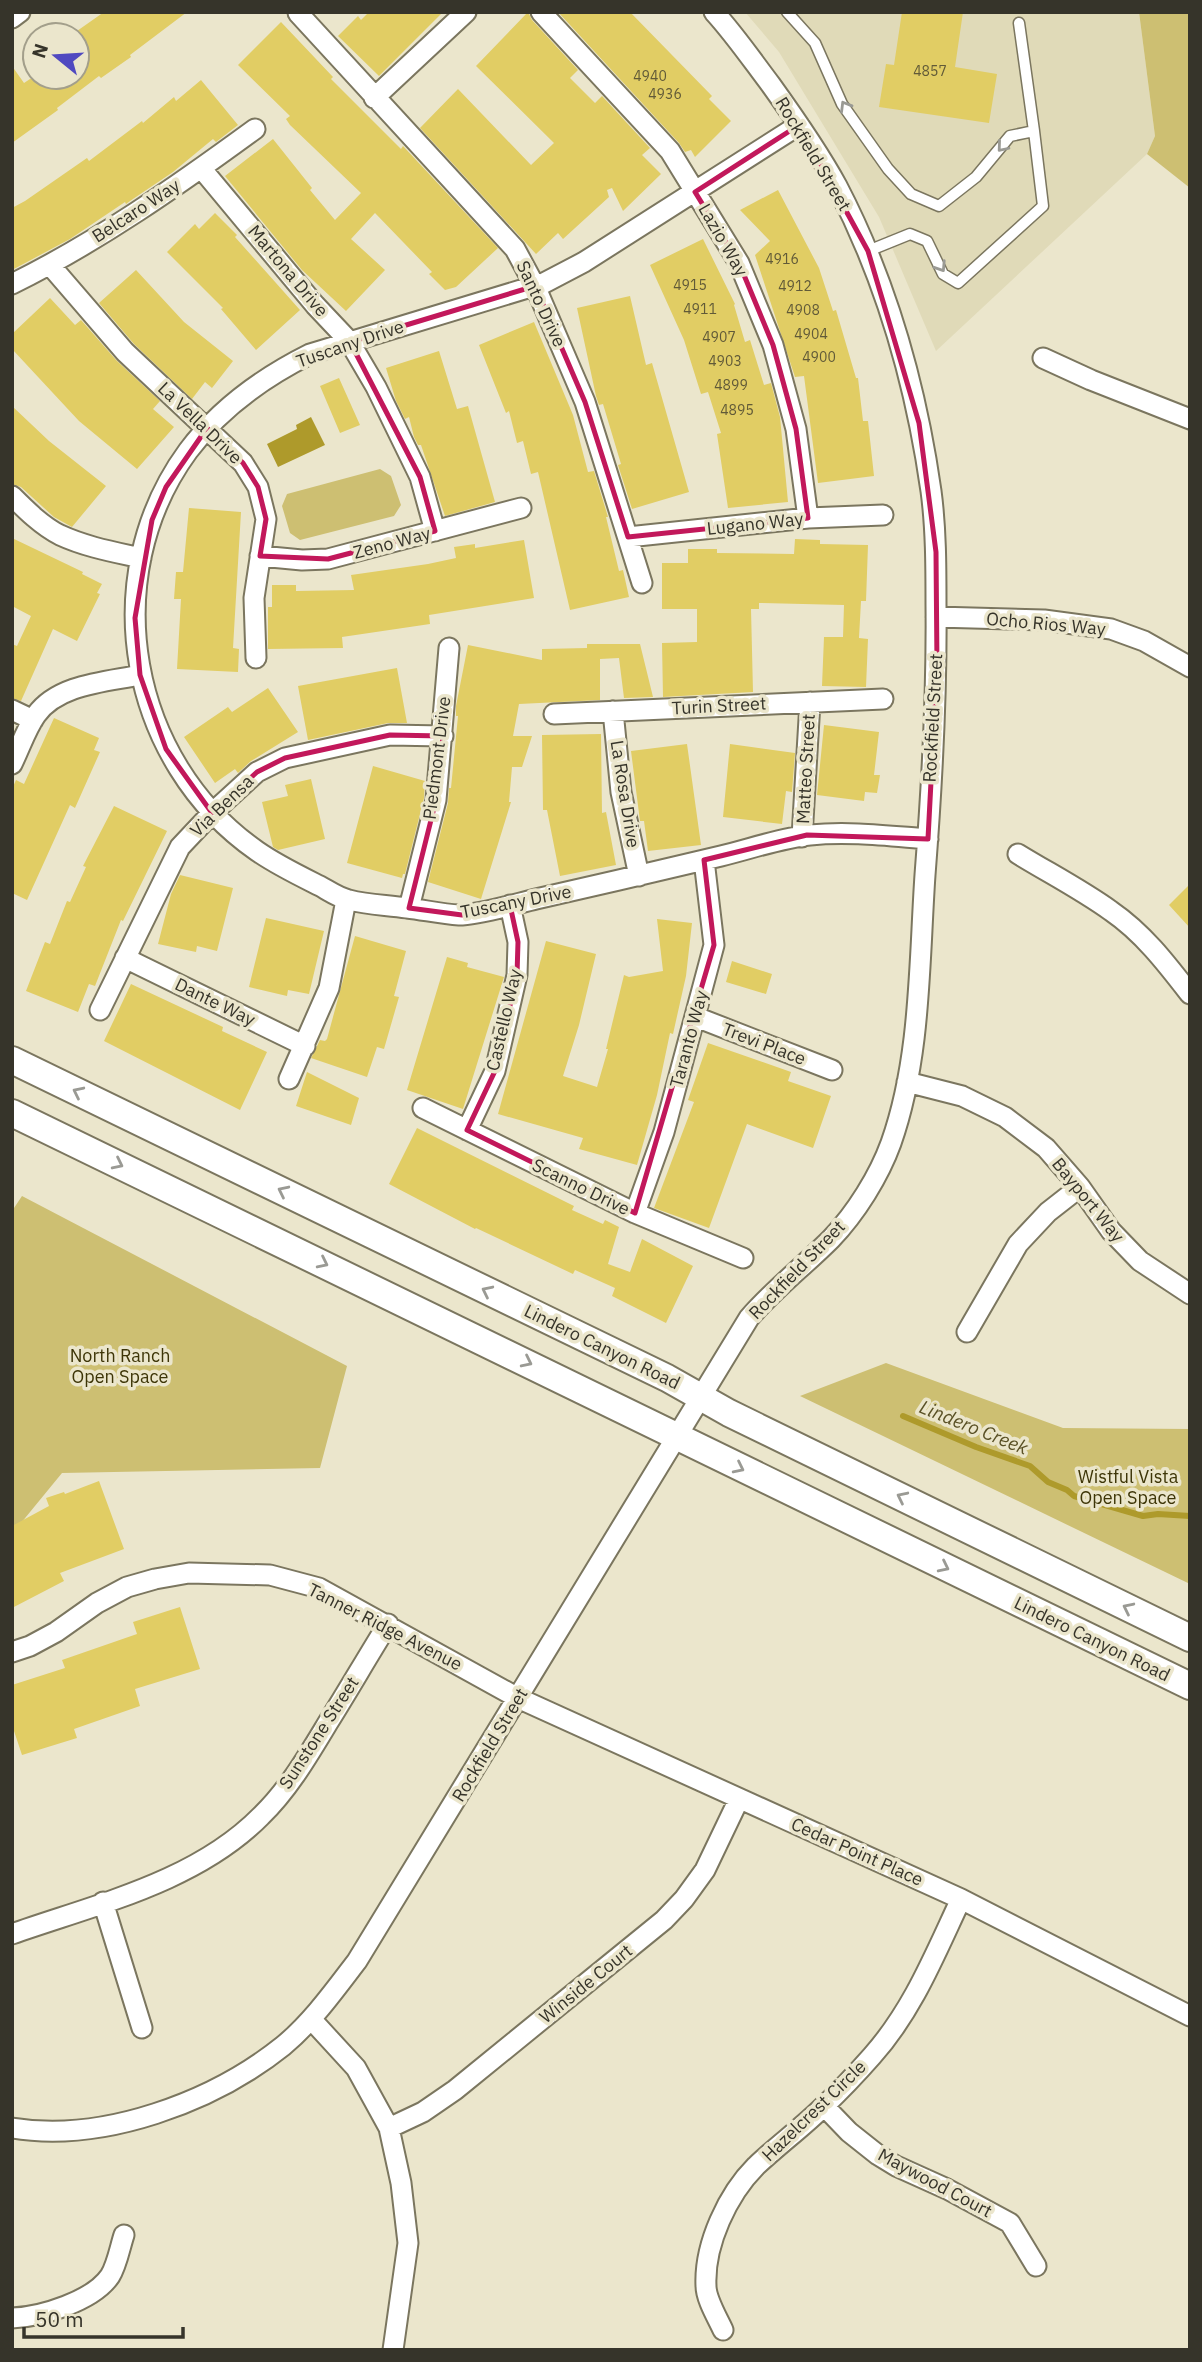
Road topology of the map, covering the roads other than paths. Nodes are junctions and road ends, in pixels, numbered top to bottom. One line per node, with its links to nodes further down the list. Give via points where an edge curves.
1 (20, 12): 7 (street)
2 (466, 12): 9 (street)
3 (541, 12): 14 (street, Lazio Way, via 670,151)
4 (713, 12): 10 (street, Rockfield Street)
5 (787, 12): 12 (lane, one-way to 5, via 1010,136 976,177 939,206 911,194 842,104 815,43)
6 (298, 13): 9 (street, Santo Drive)
7 (12, 18)
8 (1020, 23): 12 (lane)
9 (374, 98): 18 (street, Santo Drive, via 515,249)
10 (799, 125): 14 (street, Tuscany Drive); 15 (street, Rockfield Street, via 836,184)
11 (255, 129): 13 (street, Belcaro Way)
12 (1034, 131): 15 (lane, one-way to 12, via 909,234 927,241 943,274 958,283 1043,206)
13 (201, 168): 16 (street, Belcaro Way); 19 (street, Martona Drive)
14 (695, 192): 18 (street, Tuscany Drive, via 584,262); 26 (street, Lazio Way, via 739,263 773,345 796,429)
15 (868, 251): 32 (street, Rockfield Street, via 905,363 919,423 931,493)
16 (50, 265): 17 (street, Belcaro Way); 22 (street, La Vella Drive, via 125,352)
17 (12, 284)
18 (535, 286): 19 (street, Tuscany Drive); 28 (street, Santo Drive, via 585,402)
19 (350, 342): 22 (street, Tuscany Drive, via 310,354 275,372 240,396); 27 (street, Martona Drive, via 420,477)
20 (1043, 358): 21 (street)
21 (1190, 419)
22 (207, 428): 29 (street, La Vella Drive, via 243,463 258,487 265,519); 30 (street, Tuscany Drive, via 166,486)
23 (12, 496): 30 (street, via 58,534)
24 (521, 508): 27 (street, Zeno Way)
25 (883, 515): 26 (street, Lugano Way)
26 (808, 518): 28 (street, Lugano Way)
27 (435, 531): 29 (street, Zeno Way, via 328,559)
28 (628, 537): 31 (street, Santo Drive)
29 (260, 556): 34 (street, La Vella Drive, via 254,598)
30 (141, 558): 36 (street, Tuscany Drive, via 135,618)
31 (642, 583)
32 (936, 617): 35 (street, Ocho Rios Way, via 1044,620 1111,629); 47 (street, Rockfield Street)
33 (449, 648): 43 (street, Piedmont Drive)
34 (256, 658)
35 (1190, 667)
36 (140, 675): 42 (street, via 69,690 48,701); 45 (street, Tuscany Drive, via 166,748)
37 (883, 699): 38 (street, Turin Street)
38 (810, 702): 40 (street, Turin Street); 46 (street, Matteo Street)
39 (12, 710): 42 (street)
40 (613, 711): 41 (street, Turin Street); 50 (street, La Rosa Drive, via 621,792)
41 (554, 714)
42 (33, 720): 44 (street)
43 (443, 736): 45 (street, Via Bensa, via 390,735 285,758 257,772); 53 (street, Piedmont Drive, via 436,800)
44 (12, 764)
45 (212, 813): 51 (street, Tuscany Drive, via 278,866); 54 (street, Via Bensa, via 180,847)
46 (802, 837): 47 (street, Tuscany Drive, via 847,833); 49 (street, Tuscany Drive)
47 (928, 839): 62 (street, Rockfield Street)
48 (1018, 854): 55 (street, via 1111,911 1163,958)
49 (704, 860): 50 (street, Tuscany Drive); 57 (street, Taranto Way, via 714,945)
50 (639, 876): 52 (street, Tuscany Drive)
51 (346, 900): 53 (street, Tuscany Drive); 58 (street, via 329,988)
52 (510, 905): 53 (street, Tuscany Drive, via 462,915); 65 (street, Castello Way, via 519,942 517,975 495,1071)
53 (409, 908)
54 (125, 958): 56 (street, Via Bensa); 58 (street, Dante Way)
55 (1190, 994)
56 (100, 1010)
57 (696, 1017): 60 (street, Trevi Place); 67 (street, Taranto Way, via 664,1132)
58 (305, 1046): 61 (street)
59 (12, 1060): 71 (main road, Lindero Canyon Road, one-way to 59)
60 (832, 1070)
61 (289, 1079)
62 (907, 1082): 66 (street, Bayport Way, via 962,1096 1005,1116 1046,1148); 71 (street, Rockfield Street, via 891,1144 864,1196 833,1237 774,1289 749,1318)
63 (423, 1108): 65 (street, Scanno Drive)
64 (12, 1113): 72 (main road, Lindero Canyon Road, one-way to 72)
65 (467, 1130): 67 (street, Scanno Drive)
66 (1080, 1187): 69 (street, Bayport Way, via 1111,1231 1140,1261); 70 (street, via 1018,1244)
67 (635, 1213): 68 (street, Scanno Drive)
68 (743, 1258)
69 (1190, 1294)
70 (967, 1332)
71 (702, 1398): 72 (street, Rockfield Street); 74 (main road, Lindero Canyon Road, one-way to 71)
72 (678, 1436): 76 (main road, Lindero Canyon Road, one-way to 76); 77 (street, Rockfield Street)
73 (387, 1625): 75 (street, Tanner Ridge Avenue, via 319,1588 270,1575 189,1573 128,1587); 77 (street, Tanner Ridge Avenue); 80 (street, Sunstone Street, via 301,1768 262,1816 194,1866)
74 (1190, 1638)
75 (12, 1652)
76 (1190, 1686)
77 (518, 1698): 78 (street, Cedar Point Place); 83 (street, Rockfield Street, via 357,1961)
78 (739, 1798): 79 (street, Cedar Point Place); 87 (street, Winside Court, via 705,1870 664,1920 455,2090)
79 (961, 1899): 82 (street, Cedar Point Place); 85 (street, Hazelcrest Circle, via 900,2021)
80 (103, 1902): 81 (street, Sunstone Street); 84 (street)
81 (12, 1934)
82 (1190, 2016)
83 (311, 2020): 86 (street, Rockfield Street, via 247,2071 174,2108 99,2127); 87 (street, via 356,2068)
84 (142, 2028)
85 (824, 2106): 89 (street, Maywood Court, via 887,2161 1010,2223); 91 (street, Hazelcrest Circle, via 755,2167 722,2217 710,2250 705,2288)
86 (12, 2128)
87 (389, 2128): 92 (street, via 408,2243)
88 (124, 2235): 90 (street, via 109,2276 82,2300 33,2317)
89 (1036, 2266)
90 (12, 2318)
91 (723, 2330)
92 (393, 2350)

